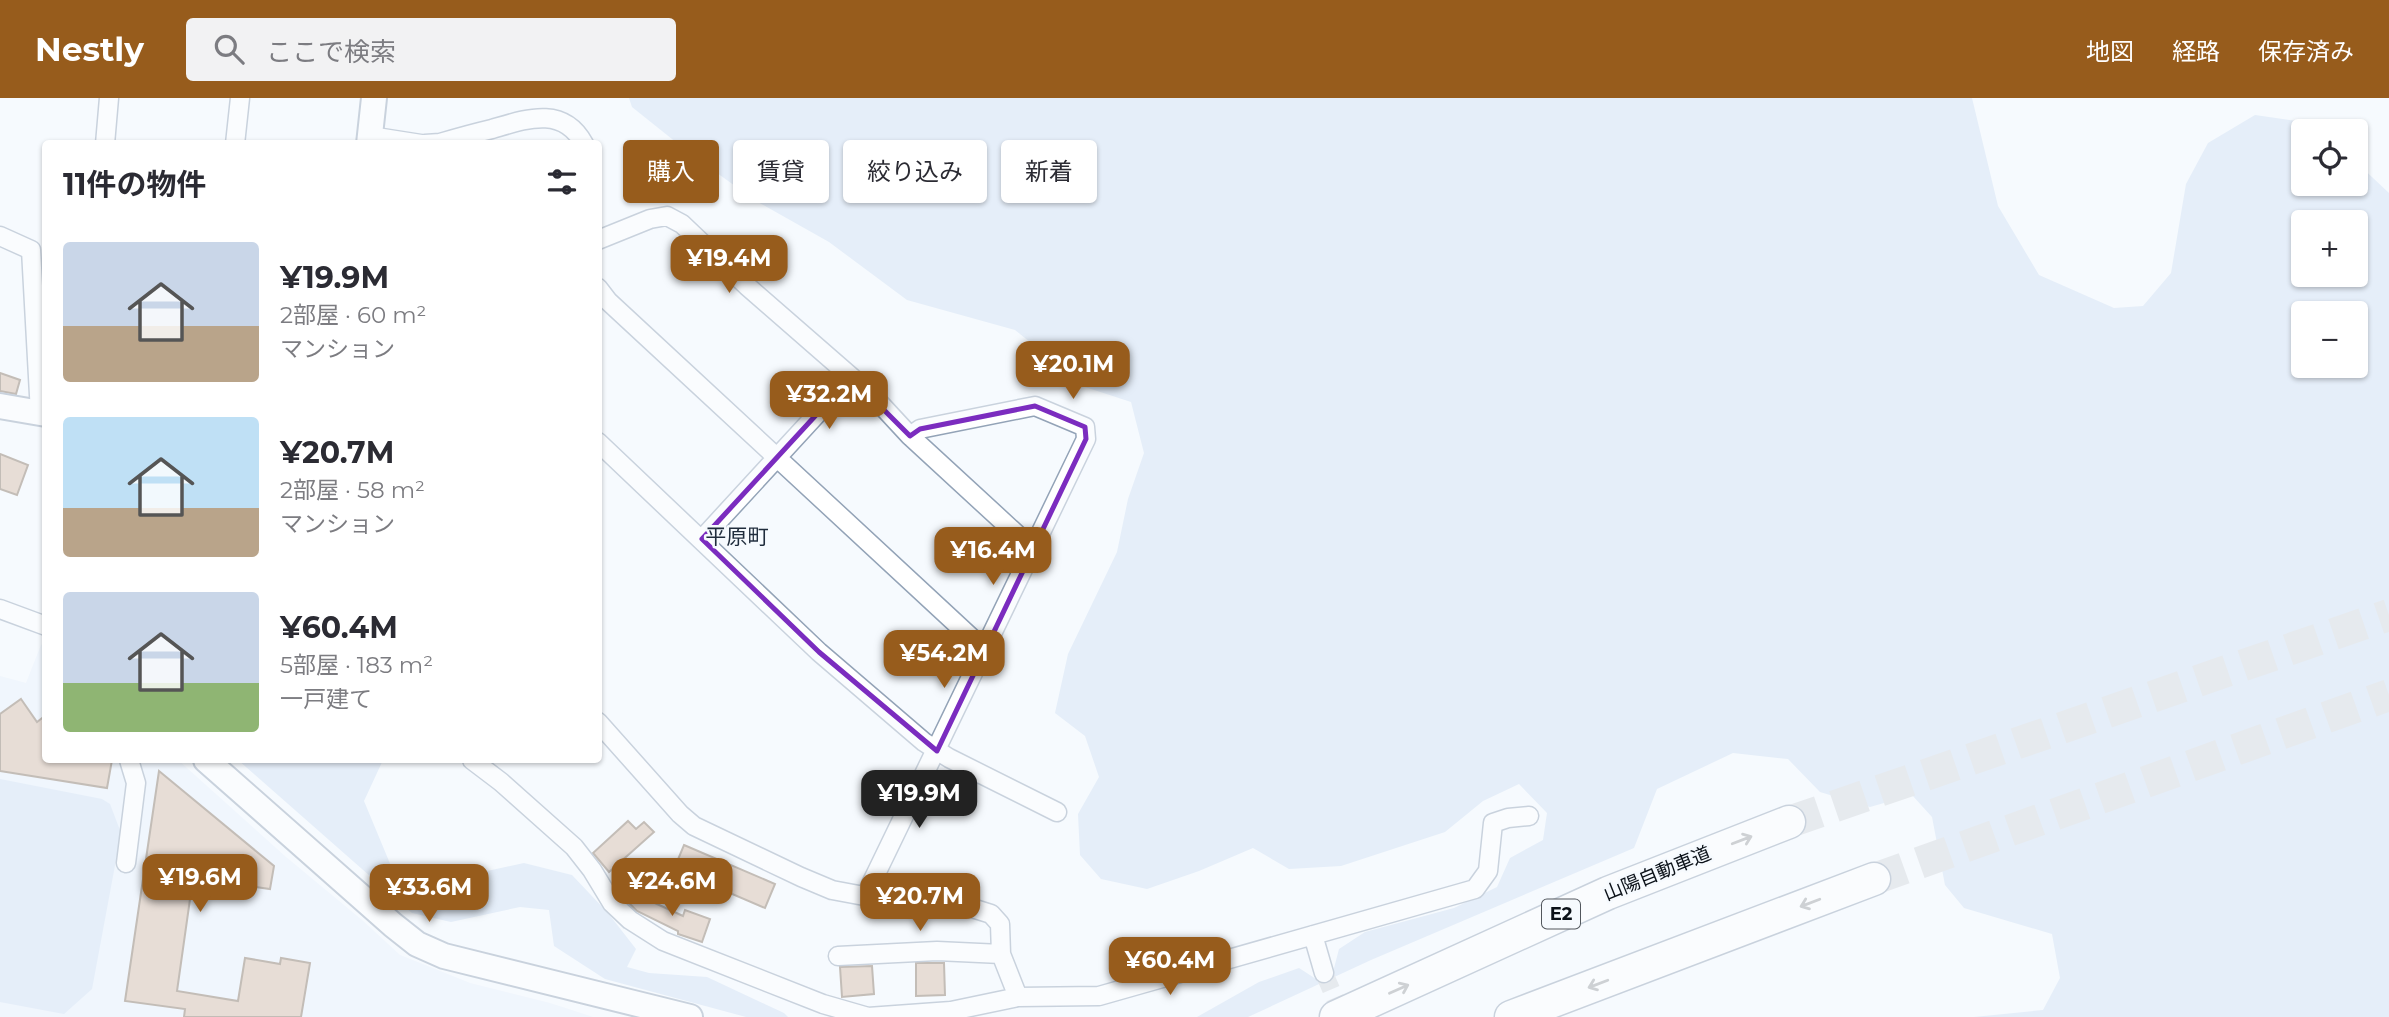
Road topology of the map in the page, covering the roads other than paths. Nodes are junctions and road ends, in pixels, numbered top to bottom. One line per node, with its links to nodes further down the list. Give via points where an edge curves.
1 (109, 98): 4 (street)
2 (240, 98): 5 (street)
3 (374, 98): 6 (street)
4 (105, 140)
5 (235, 140)
6 (369, 140)
7 (451, 140): 8 (street, via 534,117 559,120 577,131)
8 (582, 140)
9 (0, 236): 13 (street, via 31,250)
10 (602, 238): 12 (street, via 650,219 667,216 682,224)
11 (602, 293): 18 (street)
12 (851, 377): 16 (street); 18 (street)
13 (42, 400)
14 (0, 406): 15 (street)
15 (42, 414)
16 (910, 436): 20 (street, via 1023,540); 20 (street, via 920,429 1035,407 1084,427 1086,439)
17 (602, 446): 19 (street)
18 (777, 459): 19 (street); 23 (street)
19 (702, 539): 25 (street, via 819,652)
20 (1034, 545): 23 (street)
21 (0, 609): 22 (street)
22 (42, 625)
23 (986, 647): 25 (street)
24 (602, 726): 34 (street, via 694,825 821,886)
25 (937, 751): 29 (street); 34 (street)
26 (130, 763): 32 (street, via 135,783)
27 (209, 763): 40 (street, via 417,944 444,956)
28 (476, 763): 39 (street, via 574,847 612,903 663,941 822,1004 868,1017 951,1011)
29 (1057, 812)
30 (1529, 816): 35 (street, via 1493,823 1488,871 1475,888)
31 (1789, 822): 41 (highway, 山陽自動車道 / E2, one-way to 31, via 1608,893)
32 (126, 863)
33 (1874, 879): 42 (highway, one-way to 42)
34 (867, 896): 36 (street, via 991,914 1000,924)
35 (1313, 935): 38 (street); 39 (street, via 1099,996)
36 (1001, 954): 37 (street, via 937,951); 39 (street)
37 (838, 956)
38 (1324, 973)
39 (1018, 997)
40 (690, 1017)
41 (1336, 1017)
42 (1511, 1017)

